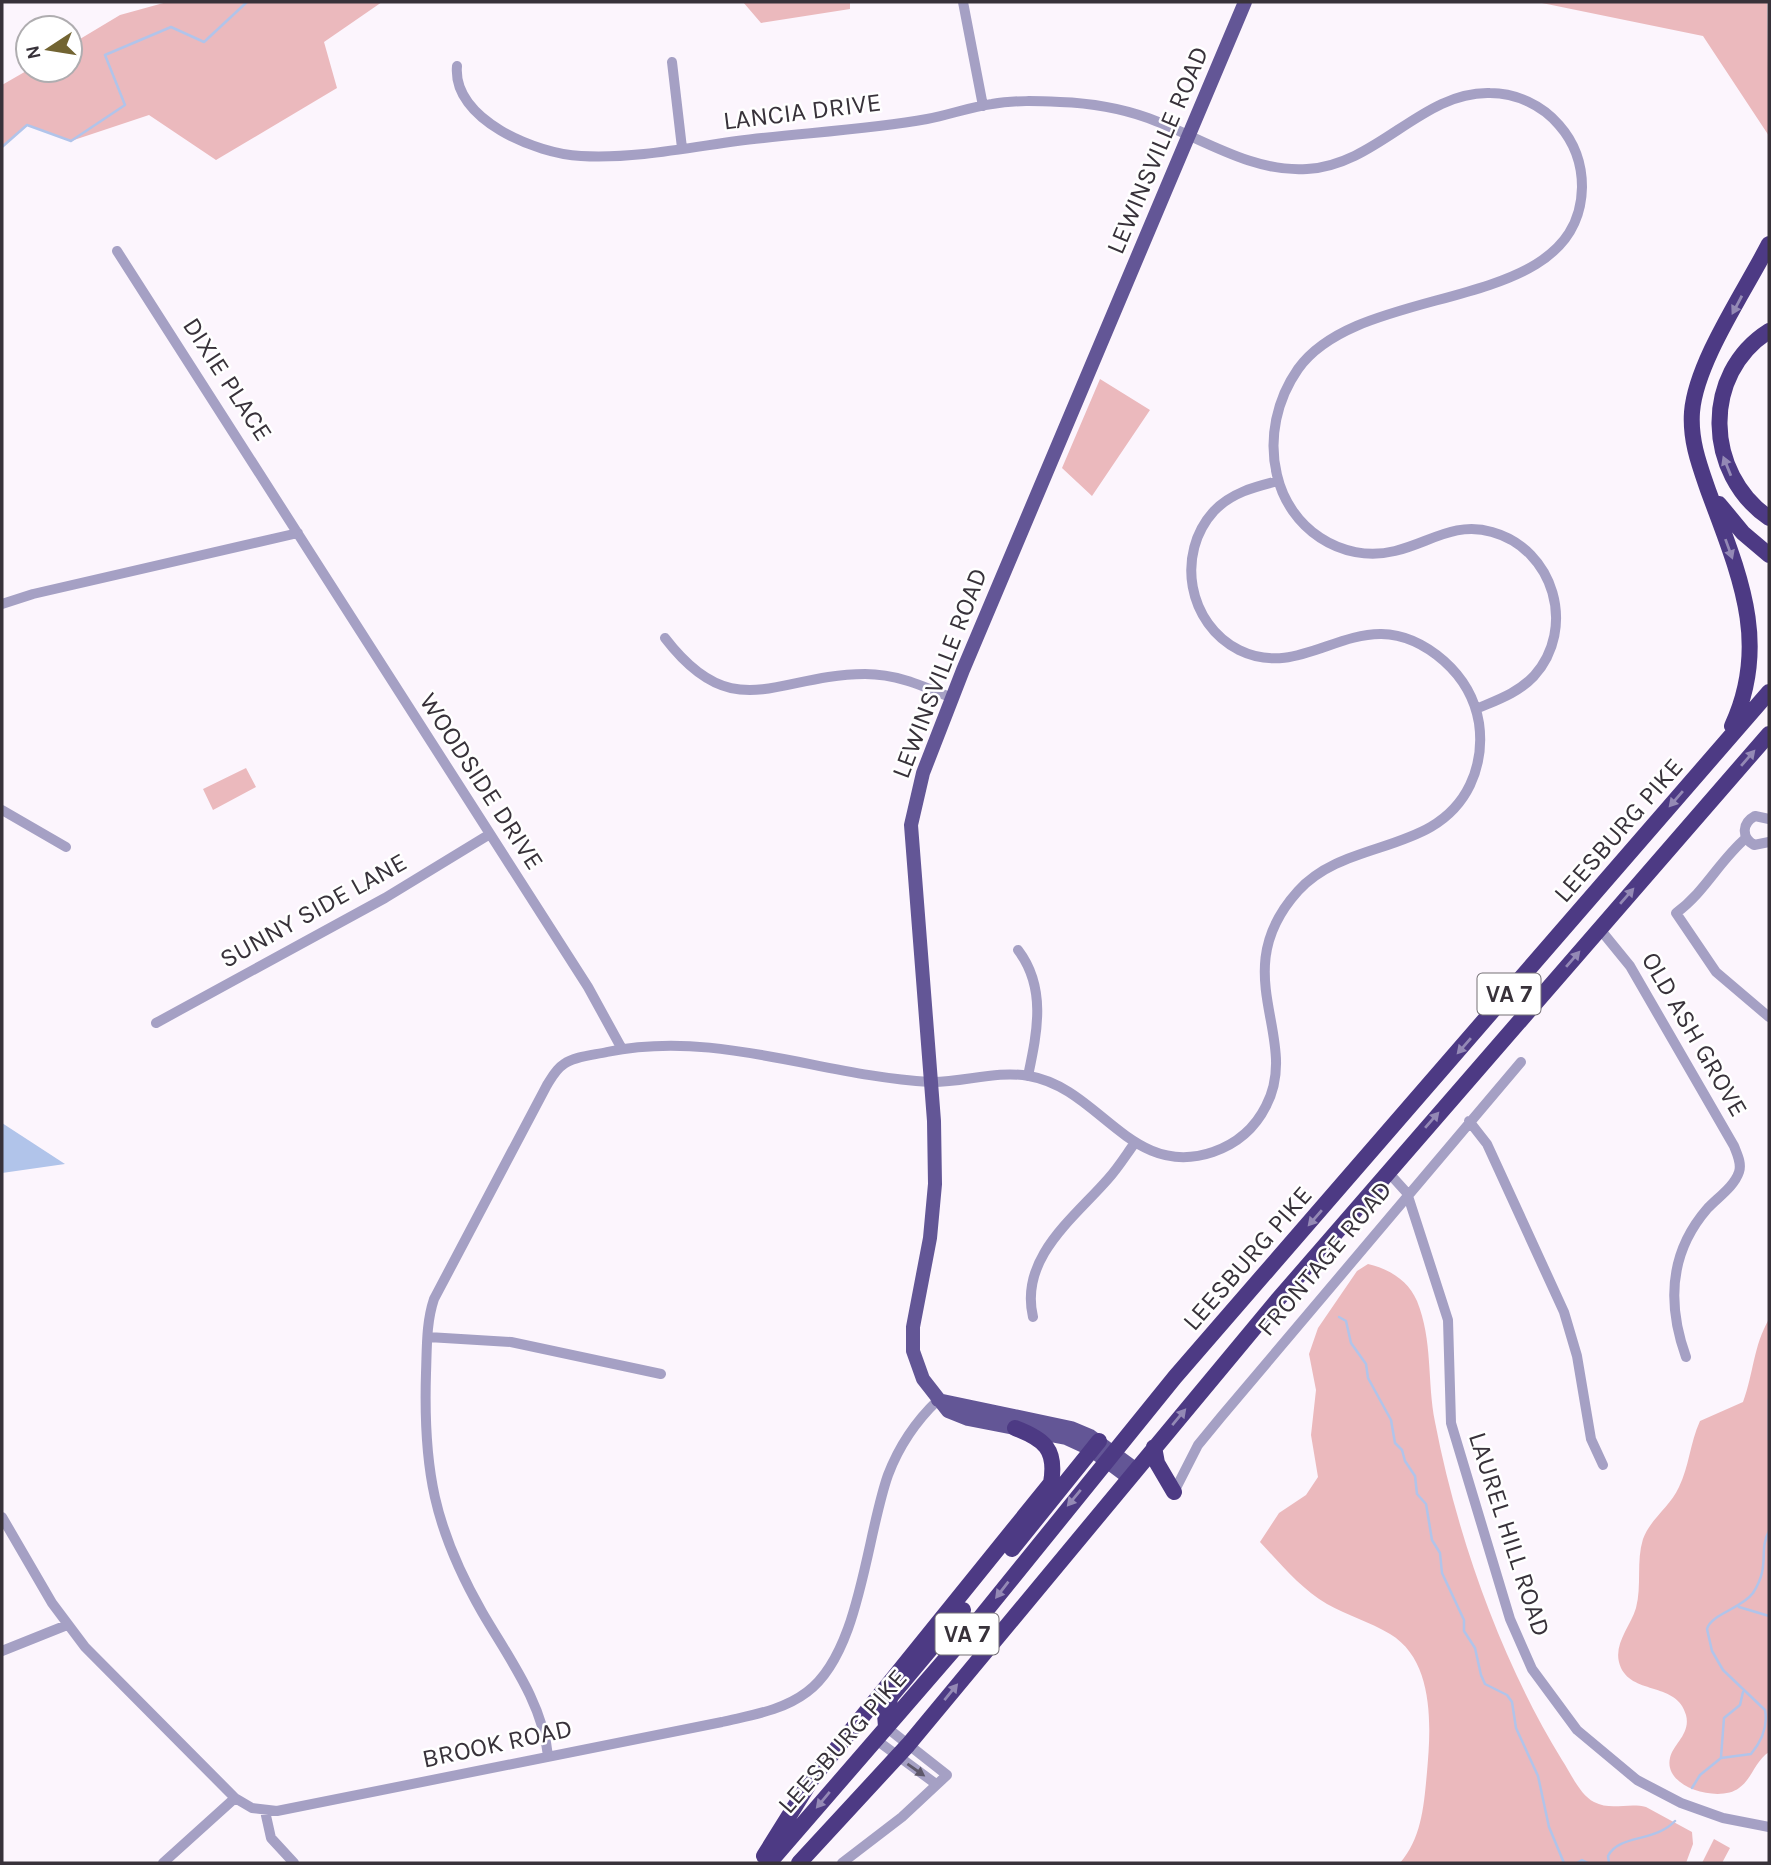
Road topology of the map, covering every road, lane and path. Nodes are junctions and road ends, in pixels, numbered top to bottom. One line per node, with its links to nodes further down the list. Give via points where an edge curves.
1 (963, 2): 5 (street)
2 (1245, 2): 6 (main road, LEWINSVILLE ROAD)
3 (672, 62): 7 (street)
4 (457, 66): 7 (street, LANCIA DRIVE, via 458,85 474,108 502,131 539,148 597,157)
5 (983, 106): 6 (street, LANCIA DRIVE, via 1046,102 1099,106); 7 (street, LANCIA DRIVE, via 920,121)
6 (1189, 135): 11 (street, LANCIA DRIVE, via 1268,166 1325,167 1361,155 1446,102 1493,93 1522,99 1548,114 1568,136 1580,164 1578,211 1566,238 1546,260 1520,274 1359,322 1326,340 1305,360 1286,390 1275,422); 19 (main road, LEWINSVILLE ROAD)
7 (682, 148)
8 (1769, 244): 12 (highway, one-way to 12, via 1698,387 1692,426)
9 (117, 251): 14 (street, DIXIE PLACE)
10 (1769, 331): 13 (highway, one-way to 10, via 1732,478 1718,427 1730,376 1748,348)
11 (1278, 481): 20 (street, via 1299,521 1321,539 1351,552 1397,551 1465,529 1500,535 1531,554 1548,578 1556,607 1550,649 1525,684); 20 (street, via 1225,501 1197,537 1191,565 1193,594 1218,635 1252,655 1282,659 1347,637 1395,636 1425,648 1450,666)
12 (1706, 485): 15 (highway, via 1727,516); 22 (highway, one-way to 22, via 1751,608 1757,642 1745,701)
13 (1769, 518)
14 (298, 533): 16 (street); 25 (street, WOODSIDE DRIVE)
15 (1769, 555)
16 (2, 604)
17 (665, 638): 19 (street, via 699,674 740,690 880,674)
18 (1769, 692): 22 (highway, LEESBURG PIKE / VA 7)
19 (952, 698): 36 (main road, LEWINSVILLE ROAD, via 923,773 911,825)
20 (1476, 709): 38 (street, via 1480,743 1476,766 1468,790 1448,816 1422,834 1354,855 1321,871 1295,894 1277,923 1264,972 1276,1073 1270,1097 1256,1122 1232,1143 1205,1155 1175,1157)
21 (1769, 734): 29 (highway, LEESBURG PIKE / VA 7, one-way to 21)
22 (1701, 771): 48 (highway, LEESBURG PIKE / VA 7, one-way to 48)
23 (2, 810): 28 (street)
24 (1769, 819): 26 (street, via 1749,820)
25 (491, 834): 32 (street, SUNNY SIDE LANE, via 385,898); 33 (street, WOODSIDE DRIVE)
26 (1746, 838): 27 (street, via 1759,846); 31 (street, via 1696,898 1676,913 1716,972)
27 (1769, 842)
28 (66, 847)
29 (1600, 928): 39 (highway, LEESBURG PIKE / VA 7, one-way to 29); 43 (street, OLD ASH GROVE, via 1635,975 1740,1162 1736,1178 1698,1221 1677,1264 1673,1309)
30 (1018, 950): 35 (street, via 1031,971 1038,998)
31 (1769, 1017)
32 (156, 1023)
33 (622, 1049): 36 (street, via 701,1045); 42 (street, via 567,1061 552,1076 438,1288)
34 (1521, 1062): 37 (street, FRONTAGE ROAD)
35 (1028, 1076): 36 (street); 38 (street, via 1075,1095)
36 (932, 1082): 45 (main road, LEWINSVILLE ROAD, via 933,1212 912,1340 919,1372)
37 (1469, 1121): 40 (street, FRONTAGE ROAD); 49 (street, via 1487,1144 1564,1312 1591,1438)
38 (1134, 1144): 41 (street, via 1047,1250 1031,1282)
39 (1388, 1172): 40 (street, LAUREL HILL ROAD); 47 (highway, LEESBURG PIKE / VA 7, one-way to 39)
40 (1407, 1193): 51 (street, FRONTAGE ROAD, via 1198,1445); 61 (street, LAUREL HILL ROAD, via 1448,1320 1448,1391 1454,1431 1510,1619 1532,1669 1577,1730 1637,1780 1702,1811)
41 (1032, 1317)
42 (428, 1338): 44 (street, via 511,1342); 57 (street, via 424,1432 437,1512 458,1566 540,1716)
43 (1686, 1357)
44 (661, 1374)
45 (938, 1400): 46 (main road, LEWINSVILLE ROAD, via 953,1414); 48 (main road, LEWINSVILLE ROAD, via 1051,1423); 57 (street, BROOK ROAD, via 915,1424 893,1463 843,1644 822,1679 764,1713)
46 (1014, 1428): 48 (main road, LEWINSVILLE ROAD); 65 (highway, via 1033,1435 1050,1452 1054,1467 1051,1483 812,1779)
47 (1154, 1447): 50 (highway, LEESBURG PIKE / VA 7); 51 (highway, via 1157,1463)
48 (1102, 1451): 50 (main road, LEWINSVILLE ROAD); 55 (highway, LEESBURG PIKE / VA 7, via 963,1639)
49 (1603, 1465)
50 (1132, 1473): 56 (highway, LEESBURG PIKE / VA 7, one-way to 50)
51 (1174, 1492)
52 (2, 1517): 53 (street, BROOK ROAD)
53 (67, 1625): 54 (street); 59 (street, BROOK ROAD)
54 (2, 1651)
55 (880, 1733): 56 (street); 66 (highway, LEESBURG PIKE / VA 7, one-way to 66)
56 (902, 1751): 58 (street, one-way to 58); 58 (street, via 947,1774); 62 (highway, LEESBURG PIKE)
57 (548, 1756): 60 (street, BROOK ROAD)
58 (936, 1784): 67 (street)
59 (235, 1798): 60 (street, BROOK ROAD); 63 (street)
60 (265, 1811): 64 (street, via 271,1838)
61 (1769, 1827)
62 (802, 1860)
63 (163, 1863)
64 (294, 1863)
65 (759, 1863)
66 (769, 1863)
67 (842, 1863)

